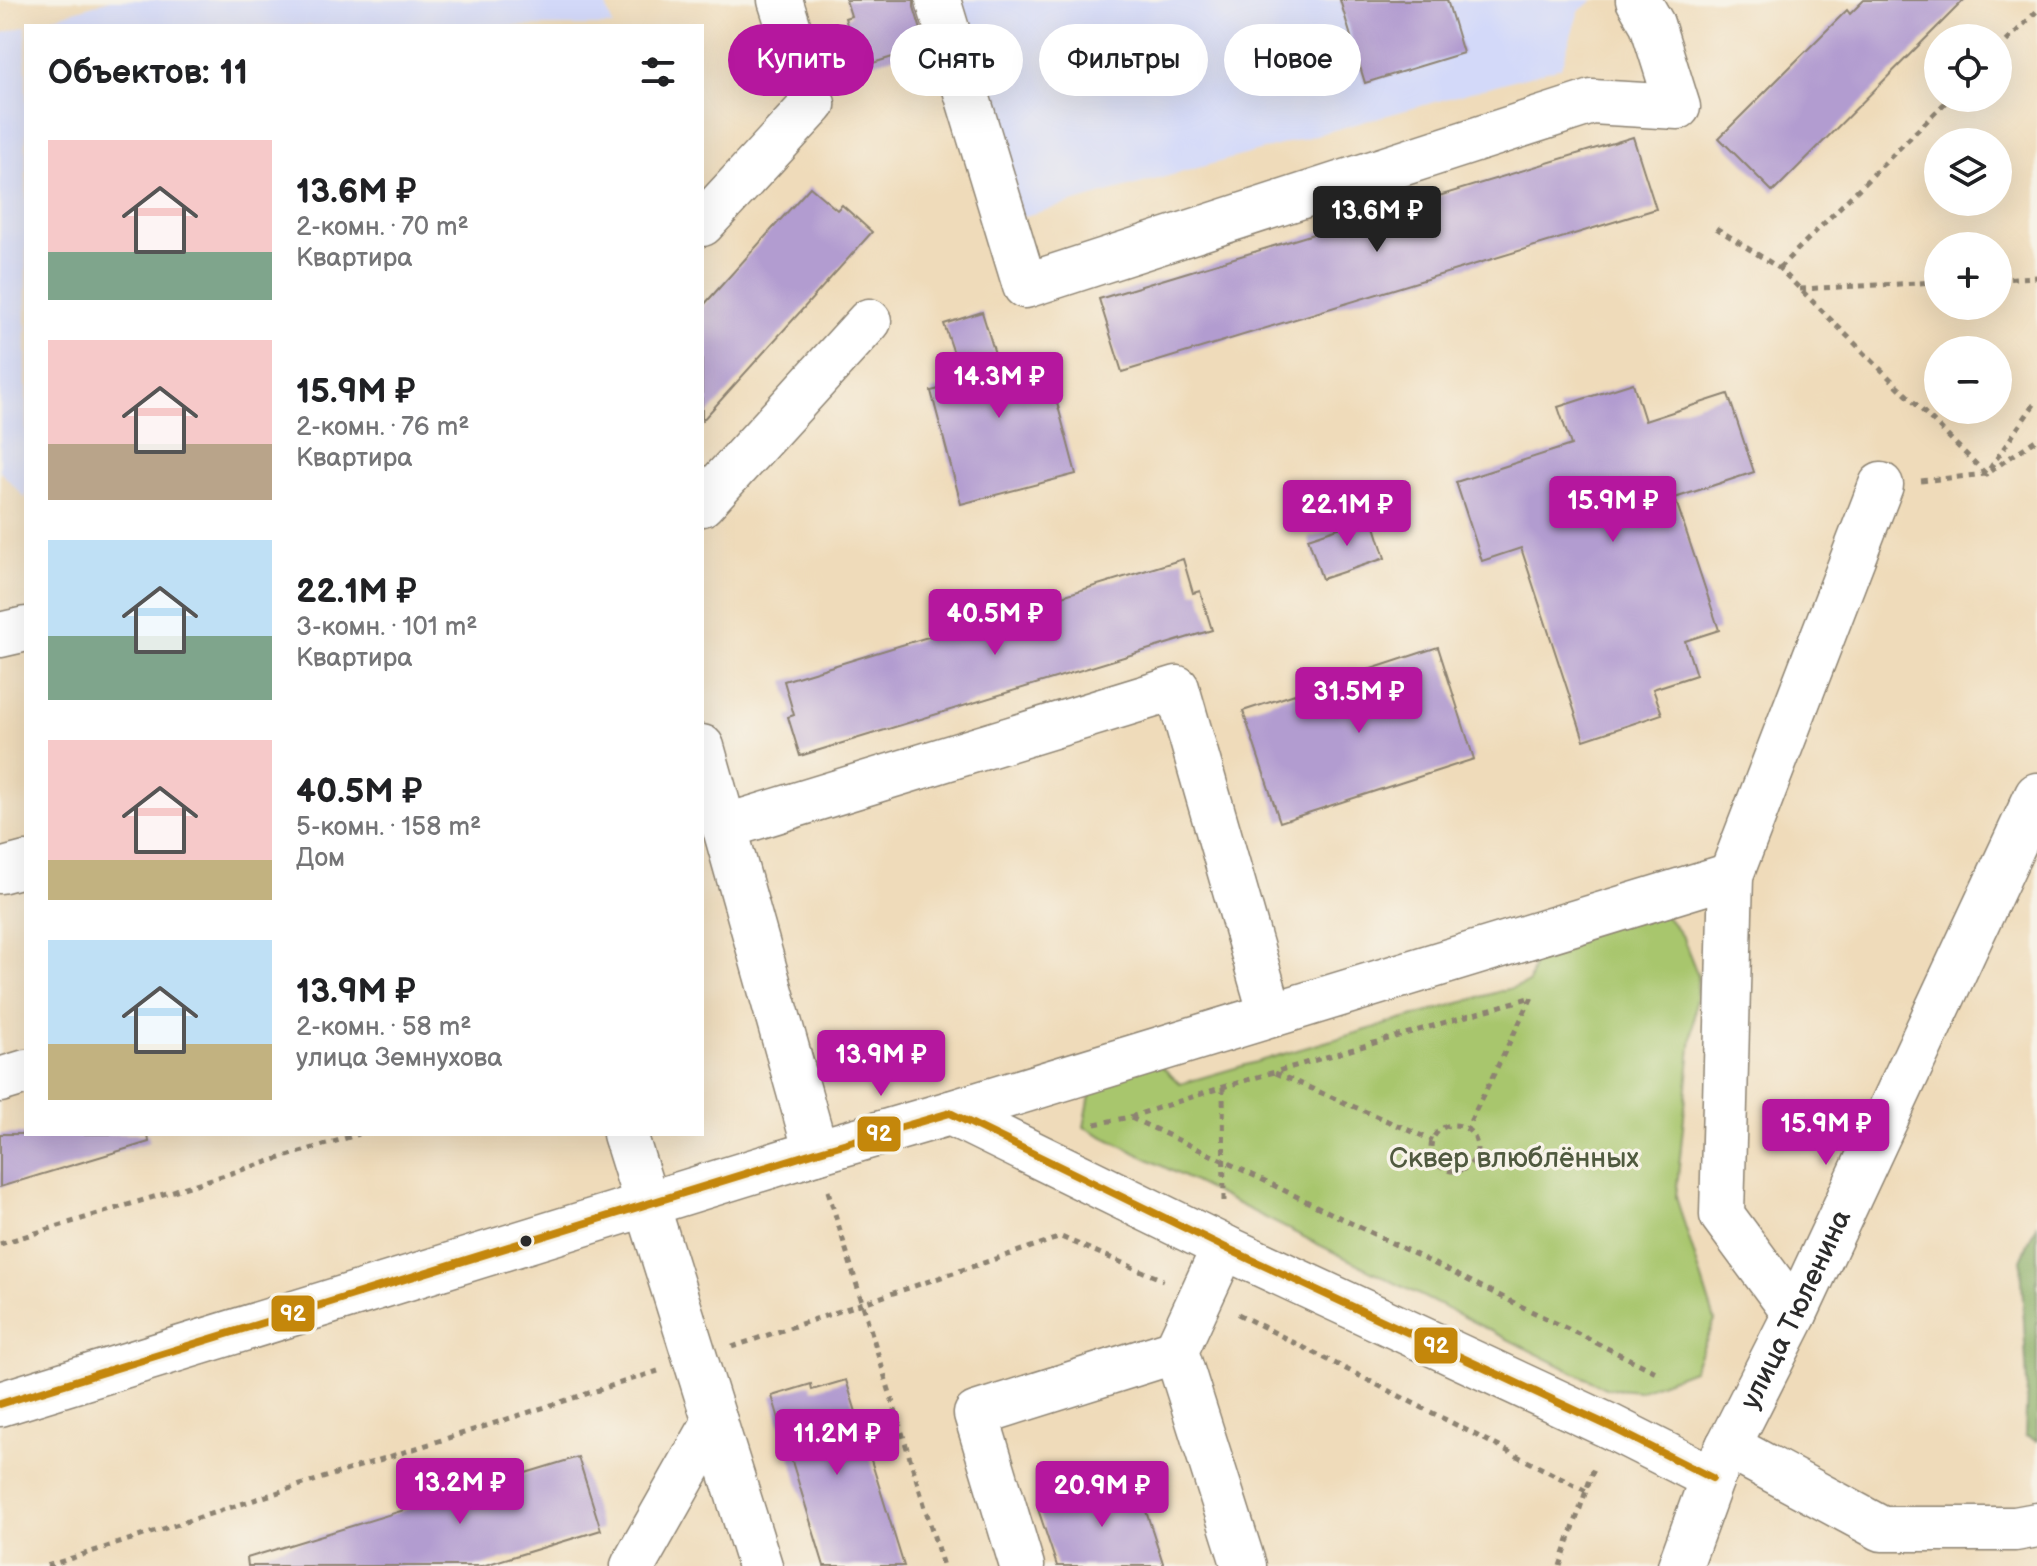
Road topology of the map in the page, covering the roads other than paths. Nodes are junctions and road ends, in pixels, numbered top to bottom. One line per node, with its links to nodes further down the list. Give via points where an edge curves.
1 (780, 0): 4 (street, via 813,104)
2 (938, 0): 3 (street, via 988,135 1025,286 1592,102 1678,107 1652,24)
3 (1638, 0)
4 (704, 222)
5 (869, 321): 7 (street)
6 (1881, 485): 15 (street)
7 (704, 502)
8 (24, 629): 9 (street)
9 (0, 635)
10 (704, 754): 12 (street)
11 (2037, 795): 24 (street, улица Тюленина)
12 (724, 827): 16 (street, via 1177,688); 21 (street)
13 (24, 865): 14 (street)
14 (0, 871)
15 (1731, 875): 16 (street); 24 (street, via 1722,1215)
16 (1271, 1015): 19 (street)
17 (24, 1073): 18 (street)
18 (0, 1080)
19 (950, 1113): 21 (street); 23 (street)
20 (626, 1136): 22 (street)
21 (816, 1152): 22 (street)
22 (647, 1204): 26 (street); 27 (street)
23 (1224, 1247): 25 (street); 28 (street, via 1609,1426)
24 (1795, 1314): 28 (street, улица Тюленина)
25 (1176, 1351): 32 (street, via 976,1414); 33 (street)
26 (0, 1404)
27 (715, 1421): 30 (street); 31 (street)
28 (1720, 1462): 29 (street, via 1882,1529); 34 (street, улица Тюленина)
29 (2037, 1525)
30 (633, 1566)
31 (760, 1566)
32 (1022, 1566)
33 (1244, 1566)
34 (1680, 1566)

